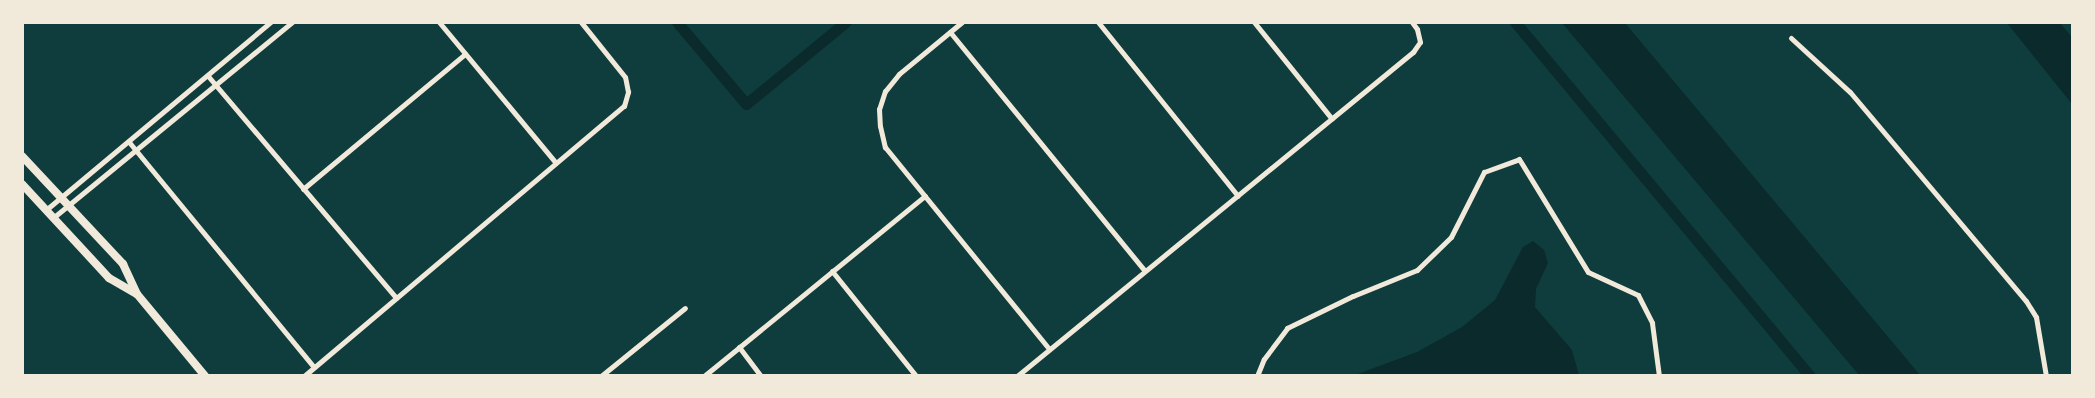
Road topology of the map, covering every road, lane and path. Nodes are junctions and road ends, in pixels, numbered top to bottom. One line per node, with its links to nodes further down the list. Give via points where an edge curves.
1 (271, 22): 12 (street)
2 (292, 22): 13 (street)
3 (439, 22): 11 (street)
4 (581, 22): 18 (street, via 626,76 628,92 624,106)
5 (962, 22): 9 (street)
6 (1098, 22): 22 (street)
7 (1254, 22): 14 (street)
8 (1412, 22): 14 (street, via 1418,29 1420,42 1413,52)
9 (950, 32): 21 (street, via 899,74 885,91 879,109 885,146); 28 (street)
10 (1791, 38): 44 (street, via 1850,92 2026,301 2036,317)
11 (466, 54): 18 (street); 20 (street)
12 (208, 76): 13 (street); 15 (street)
13 (216, 85): 16 (street); 20 (street)
14 (1332, 119): 22 (street)
15 (129, 142): 16 (street); 23 (street)
16 (137, 151): 24 (street); 34 (street)
17 (22, 156): 23 (street)
18 (556, 163): 30 (street)
19 (22, 184): 25 (street)
20 (303, 189): 30 (street)
21 (925, 196): 27 (street); 33 (street)
22 (1238, 196): 28 (street)
23 (62, 197): 24 (street); 25 (street)
24 (69, 206): 26 (street); 29 (street, via 123,264)
25 (47, 209): 26 (street)
26 (54, 217): 29 (street, via 109,278)
27 (832, 271): 32 (street); 40 (street)
28 (1145, 272): 33 (street)
29 (137, 294): 35 (street)
30 (396, 298): 34 (street)
31 (685, 308): 37 (street)
32 (739, 347): 38 (street); 39 (street)
33 (1049, 349): 41 (street)
34 (314, 367): 36 (street)
35 (205, 376)
36 (304, 376)
37 (601, 376)
38 (704, 376)
39 (762, 376)
40 (916, 376)
41 (1017, 376)
42 (1257, 376): 43 (street, via 1264,359 1288,328 1353,296 1417,270 1451,237 1484,172 1519,159 1588,272 1638,295 1652,323)
43 (1659, 376)
44 (2046, 376)

